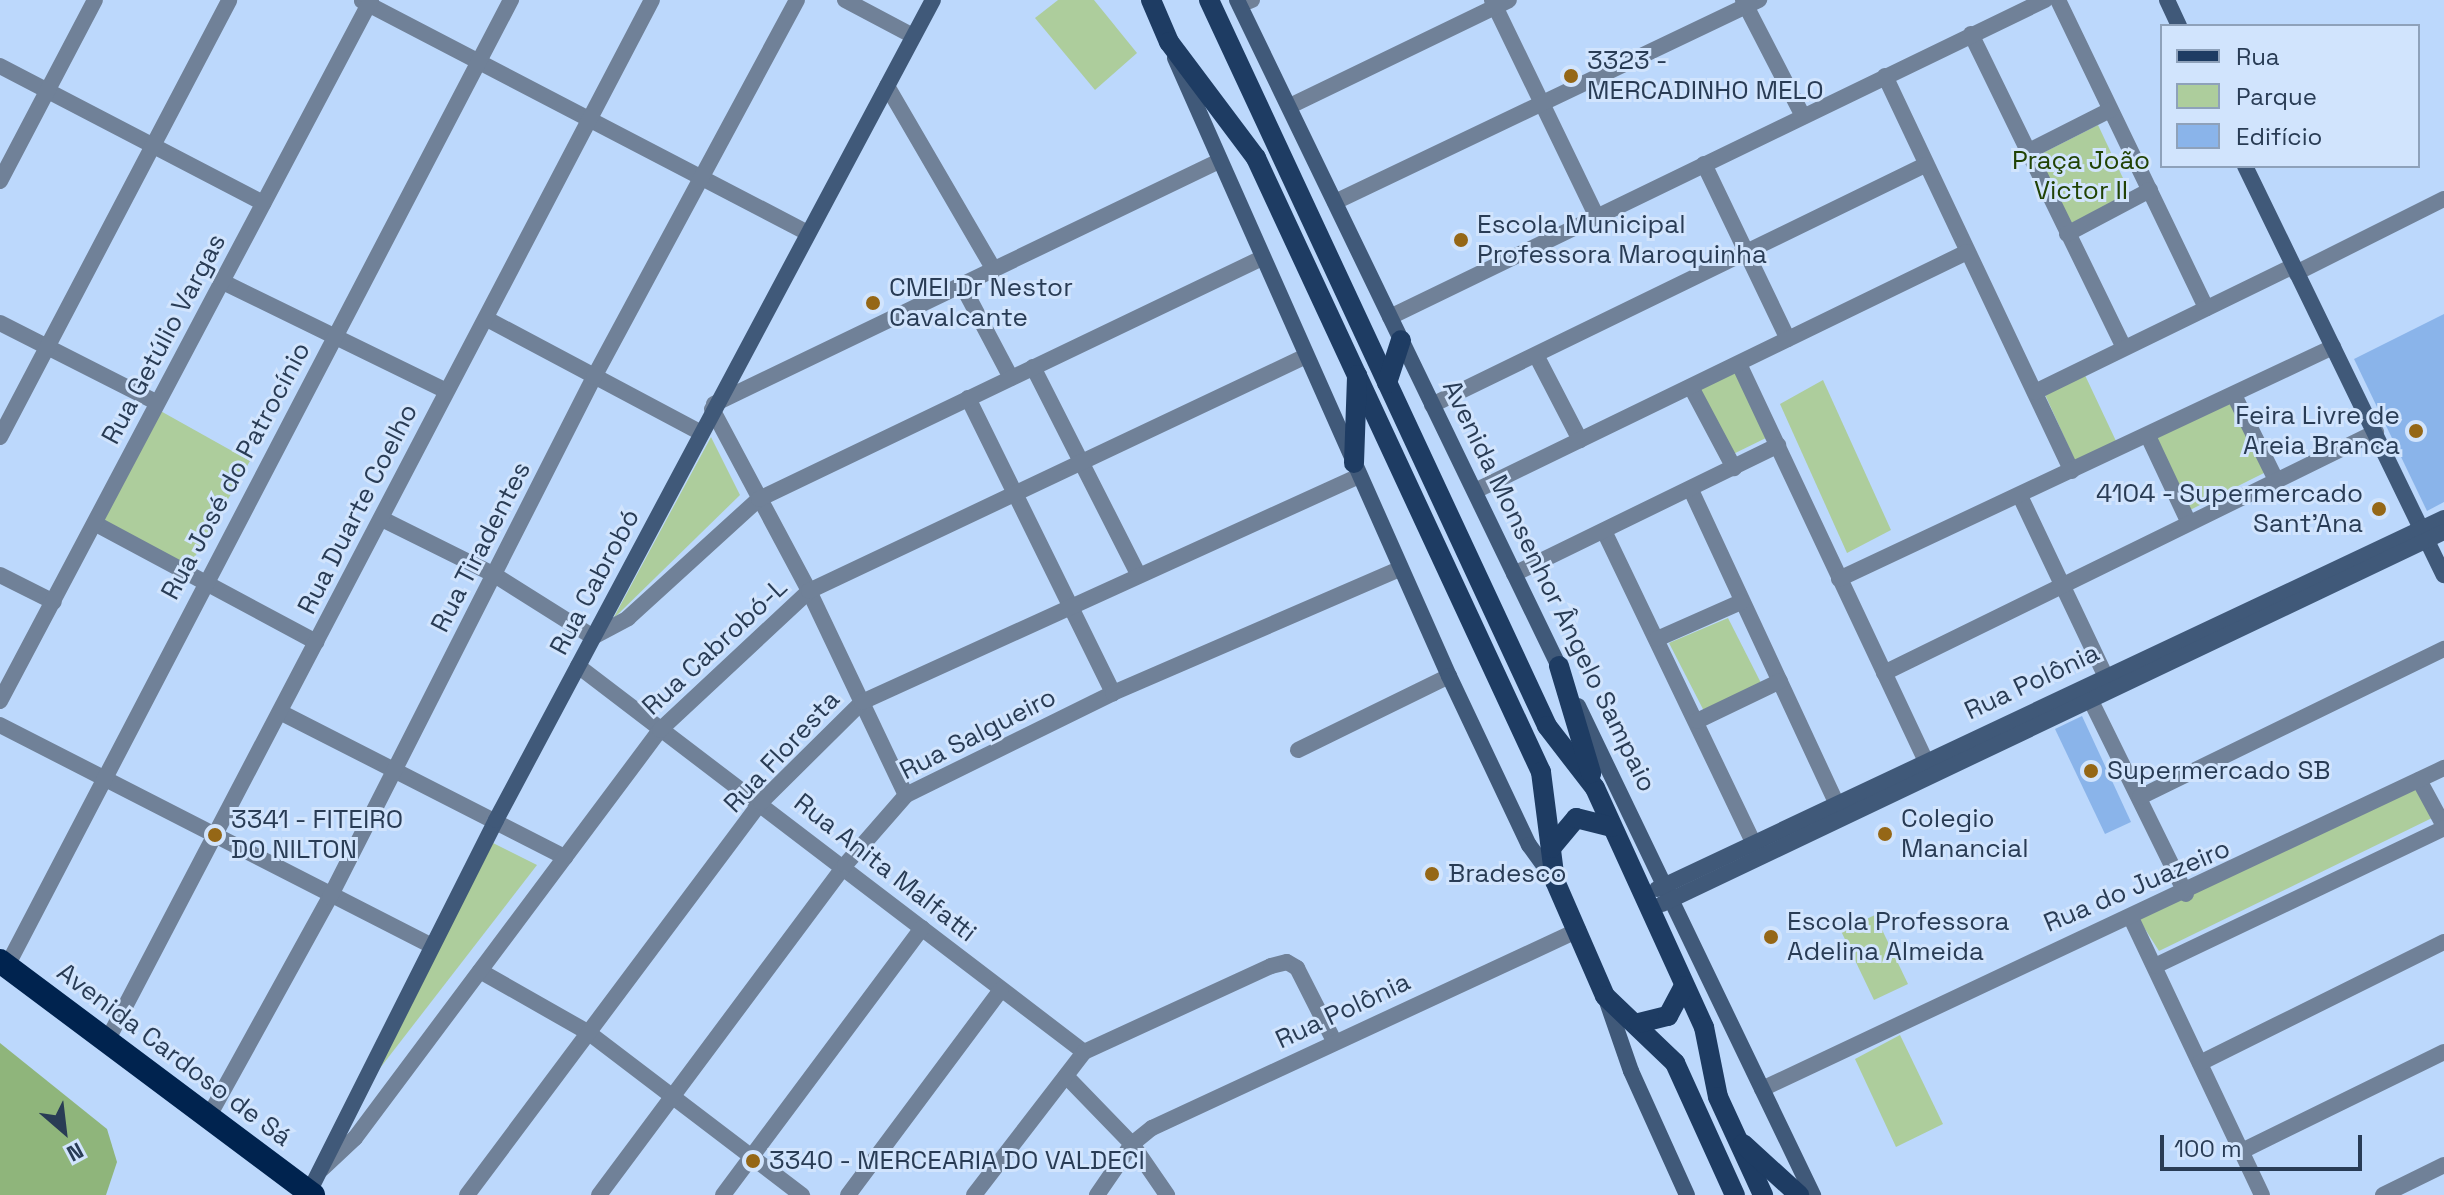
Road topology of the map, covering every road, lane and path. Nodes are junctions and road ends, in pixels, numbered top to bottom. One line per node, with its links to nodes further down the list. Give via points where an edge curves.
1 (95, 0): 25 (street)
2 (229, 0): 31 (street)
3 (511, 0): 21 (street, Rua José do Patrocínio)
4 (652, 0): 30 (street, Rua Duarte Coelho)
5 (797, 0): 37 (street, Rua Tiradentes)
6 (845, 0): 19 (street)
7 (933, 0): 19 (street, Rua Cabrobó)
8 (1151, 0): 20 (main road)
9 (1209, 0): 70 (main road, Avenida Monsenhor Ângelo Sampaio)
10 (2045, 0): 18 (street)
11 (2058, 0): 28 (street)
12 (2167, 0): 17 (street)
13 (367, 1): 21 (street); 42 (street, Rua Getúlio Vargas)
14 (1243, 2): 27 (street, Avenida Monsenhor Ângelo Sampaio)
15 (1498, 2): 26 (street); 27 (street)
16 (1749, 2): 26 (street); 29 (street)
17 (2178, 24)
18 (1971, 34): 23 (street); 32 (street)
19 (913, 36): 24 (street, Rua Cabrobó)
20 (1169, 42): 33 (street); 67 (main road, via 1256,158)
21 (479, 63): 30 (street); 57 (street, Rua José do Patrocínio)
22 (0, 66): 25 (street)
23 (1885, 76): 29 (street); 35 (street)
24 (887, 86): 44 (street, Rua Cabrobó); 49 (street)
25 (49, 90): 31 (street); 38 (street)
26 (1540, 105): 41 (street); 43 (street)
27 (1290, 106): 41 (street, Avenida Monsenhor Ângelo Sampaio)
28 (2110, 110): 32 (street); 39 (street)
29 (1803, 116): 34 (street)
30 (588, 121): 37 (street); 55 (street, Rua Duarte Coelho)
31 (151, 149): 42 (street); 61 (street)
32 (2029, 151): 45 (street)
33 (1217, 162): 48 (street); 49 (street)
34 (1704, 164): 43 (street); 47 (street)
35 (1925, 165): 46 (street); 47 (street)
36 (2246, 168): 50 (street)
37 (700, 177): 44 (street); 68 (street, Rua Tiradentes)
38 (0, 181)
39 (2150, 190): 45 (street); 53 (street)
40 (2444, 199): 50 (street)
41 (1335, 202): 54 (street, Avenida Monsenhor Ângelo Sampaio)
42 (263, 203): 51 (street, Rua Getúlio Vargas)
43 (1596, 215): 54 (street)
44 (806, 232): 78 (street, Rua Cabrobó)
45 (2067, 234): 62 (street)
46 (1967, 252): 58 (street); 73 (street)
47 (1747, 253): 58 (street); 63 (street)
48 (1260, 259): 64 (street); 66 (street)
49 (994, 270): 52 (street)
50 (2294, 270): 53 (street); 60 (street)
51 (223, 282): 57 (street); 76 (street, Rua Getúlio Vargas)
52 (962, 285): 69 (street); 78 (street)
53 (2206, 308): 62 (street)
54 (1390, 317): 59 (street, Avenida Monsenhor Ângelo Sampaio)
55 (487, 319): 68 (street); 72 (street, Rua Duarte Coelho)
56 (0, 323): 61 (street)
57 (335, 334): 72 (street); 108 (street, Rua José do Patrocínio)
58 (1788, 339): 65 (street)
59 (1401, 340): 70 (main road); 77 (street, Avenida Monsenhor Ângelo Sampaio)
60 (2333, 347): 74 (street); 79 (street)
61 (47, 348): 76 (street); 82 (street)
62 (2124, 348): 73 (street)
63 (1536, 355): 77 (street); 83 (street)
64 (1304, 357): 85 (street, Rua Cabrobó-L); 87 (street)
65 (1739, 364): 71 (street); 84 (street)
66 (1033, 367): 69 (street); 85 (street)
67 (1357, 371): 87 (main road); 148 (main road, via 1546,784)
68 (594, 377): 80 (street); 102 (street, Rua Tiradentes)
69 (1011, 378): 75 (street)
70 (1387, 383): 139 (main road, Avenida Monsenhor Ângelo Sampaio, via 1547,726)
71 (1691, 387): 83 (street); 86 (street)
72 (446, 391): 95 (street, Rua Duarte Coelho)
73 (2035, 392): 88 (street)
74 (2234, 395): 81 (street); 89 (street)
75 (968, 398): 92 (street); 94 (street)
76 (156, 402): 98 (street, Rua Getúlio Vargas)
77 (1432, 405): 91 (street, Avenida Monsenhor Ângelo Sampaio)
78 (713, 406): 80 (street, Rua Cabrobó); 94 (street)
79 (2376, 432): 89 (street); 100 (street)
80 (701, 433): 114 (street, Rua Cabrobó)
81 (2148, 436): 88 (street); 97 (street)
82 (0, 437)
83 (1580, 440): 91 (street)
84 (1778, 445): 86 (street); 107 (street)
85 (1082, 462): 92 (street, Rua Cabrobó-L); 103 (street)
86 (1734, 468): 90 (street)
87 (1357, 469): 101 (street); 103 (street, Rua Floresta)
88 (2072, 471): 93 (street)
89 (2276, 480): 97 (street)
90 (1691, 490): 99 (street); 112 (street)
91 (1475, 491): 104 (street, Avenida Monsenhor Ângelo Sampaio)
92 (1015, 494): 110 (street, Rua Cabrobó-L); 113 (street)
93 (2020, 496): 107 (street); 109 (street)
94 (759, 499): 110 (street); 114 (street, via 628,618)
95 (382, 519): 102 (street); 116 (street, Rua Duarte Coelho)
96 (2444, 522): 100 (street, Rua Polônia)
97 (2189, 523): 109 (street)
98 (96, 524): 108 (street); 111 (street, Rua Getúlio Vargas)
99 (1604, 531): 104 (street); 115 (street)
100 (2424, 534): 106 (street); 121 (street, Rua Polônia); 126 (street, Rua Polônia)
101 (1400, 569): 122 (street); 124 (street, Rua Salgueiro)
102 (493, 574): 114 (street); 135 (street, Rua Tiradentes)
103 (1138, 574): 113 (street, Rua Floresta)
104 (1514, 574): 119 (street, Avenida Monsenhor Ângelo Sampaio)
105 (0, 575): 111 (street)
106 (2444, 575)
107 (1839, 579): 120 (street)
108 (203, 580): 116 (street); 137 (street, Rua José do Patrocínio)
109 (2063, 584): 120 (street); 121 (street)
110 (809, 591): 127 (street); 131 (street, Rua Cabrobó-L)
111 (54, 602): 125 (street, Rua Getúlio Vargas)
112 (1741, 602): 115 (street); 123 (street)
113 (1071, 605): 124 (street); 127 (street, Rua Floresta)
114 (593, 637): 118 (street, Rua Cabrobó)
115 (1657, 639): 129 (street)
116 (316, 642): 128 (street, Rua Duarte Coelho)
117 (2444, 649): 141 (street)
118 (578, 666): 131 (street, Rua Anita Malfatti); 144 (street, Rua Cabrobó)
119 (1559, 666): 139 (main road); 153 (street, Avenida Monsenhor Ângelo Sampaio)
120 (1884, 673): 133 (street)
121 (2105, 675): 133 (street, Rua Polônia)
122 (1449, 676): 132 (street); 152 (street, via 1529,845)
123 (1780, 681): 129 (street); 143 (street)
124 (1113, 693): 140 (street, Rua Salgueiro)
125 (0, 701)
126 (2091, 701): 136 (street, Rua Polônia); 141 (street)
127 (862, 702): 140 (street); 142 (street, Rua Floresta)
128 (280, 712): 135 (street); 147 (street, Rua Duarte Coelho)
129 (1697, 721): 149 (street)
130 (0, 725): 137 (street)
131 (660, 730): 142 (street, Rua Anita Malfatti); 150 (street, Rua Cabrobó-L)
132 (1298, 750)
133 (1925, 759): 136 (street); 143 (street, Rua Polônia)
134 (2444, 768): 138 (street, Rua do Juazeiro)
135 (393, 773): 144 (street); 155 (street, Rua Tiradentes)
136 (1933, 777): 143 (street, Rua Polônia)
137 (104, 779): 147 (street); 162 (street, Rua José do Patrocínio)
138 (2419, 780): 146 (street); 154 (street, Rua do Juazeiro)
139 (1595, 788): 145 (main road, Avenida Monsenhor Ângelo Sampaio)
140 (906, 795): 151 (street, Rua Salgueiro)
141 (2140, 797): 154 (street)
142 (761, 802): 151 (street, Rua Anita Malfatti); 169 (street, Rua Floresta)
143 (1840, 811): 149 (street, Rua Polônia)
144 (496, 820): 150 (street); 161 (street, Rua Cabrobó)
145 (1612, 827): 148 (main road, via 1576,818); 156 (main road, Avenida Monsenhor Ângelo Sampaio)
146 (2444, 827): 163 (street)
147 (215, 837): 155 (street); 170 (street, Rua Duarte Coelho)
148 (1551, 848): 152 (main road)
149 (1757, 851): 153 (street, Rua Polônia)
150 (565, 857): 164 (street, Rua Cabrobó-L)
151 (845, 865): 158 (street, Rua Anita Malfatti); 177 (street, Rua Salgueiro)
152 (1555, 881): 159 (main road)
153 (1667, 892): 156 (street, Rua Polônia); 176 (street, Avenida Monsenhor Ângelo Sampaio)
154 (2186, 894): 157 (street, Rua do Juazeiro)
155 (330, 897): 161 (street); 178 (street, Rua Tiradentes)
156 (1646, 902): 165 (main road, Avenida Monsenhor Ângelo Sampaio)
157 (2132, 920): 163 (street); 176 (street, Rua do Juazeiro, via 2066,941)
158 (922, 928): 166 (street, Rua Anita Malfatti); 182 (street)
159 (1578, 930): 167 (main road); 171 (street, Rua Polônia)
160 (2444, 942): 174 (street)
161 (431, 946): 184 (street, Rua Cabrobó)
162 (3, 963): 170 (highway, Avenida Cardoso de Sá)
163 (2155, 966): 174 (street)
164 (480, 971): 169 (street); 184 (street, Rua Cabrobó-L, via 355,1138)
165 (1684, 986): 168 (main road, via 1668,1016); 179 (main road, Avenida Monsenhor Ângelo Sampaio, via 1704,1027 1718,1097)
166 (1001, 990): 172 (street, Rua Anita Malfatti); 190 (street)
167 (1605, 996): 168 (main road); 194 (street, via 1621,1047)
168 (1639, 1023): 195 (main road, via 1675,1063)
169 (589, 1033): 177 (street); 186 (street, Rua Floresta)
170 (107, 1041): 178 (highway, Avenida Cardoso de Sá)
171 (1334, 1041): 172 (street, via 1292,964 1280,963); 180 (street, Rua Polônia, via 1174,1116)
172 (1084, 1052): 175 (street)
173 (2444, 1052): 181 (street)
174 (2200, 1063): 181 (street)
175 (1066, 1076): 180 (street); 191 (street)
176 (1762, 1089): 198 (street, Avenida Monsenhor Ângelo Sampaio)
177 (671, 1097): 182 (street); 187 (street, Rua Salgueiro)
178 (209, 1116): 185 (highway, Avenida Cardoso de Sá)
179 (1738, 1141): 196 (main road, Avenida Monsenhor Ângelo Sampaio); 197 (main road)
180 (1132, 1144): 192 (street); 193 (street)
181 (2242, 1151): 199 (street)
182 (751, 1158): 188 (street); 189 (street)
183 (2444, 1165): 200 (street)
184 (321, 1170): 185 (street, Rua Cabrobó)
185 (311, 1193)
186 (467, 1195)
187 (599, 1195)
188 (723, 1195)
189 (802, 1195)
190 (848, 1195)
191 (974, 1195)
192 (1097, 1195)
193 (1167, 1195)
194 (1687, 1195)
195 (1735, 1195)
196 (1763, 1195)
197 (1799, 1195)
198 (1813, 1195)
199 (2262, 1195)
200 (2383, 1195)

